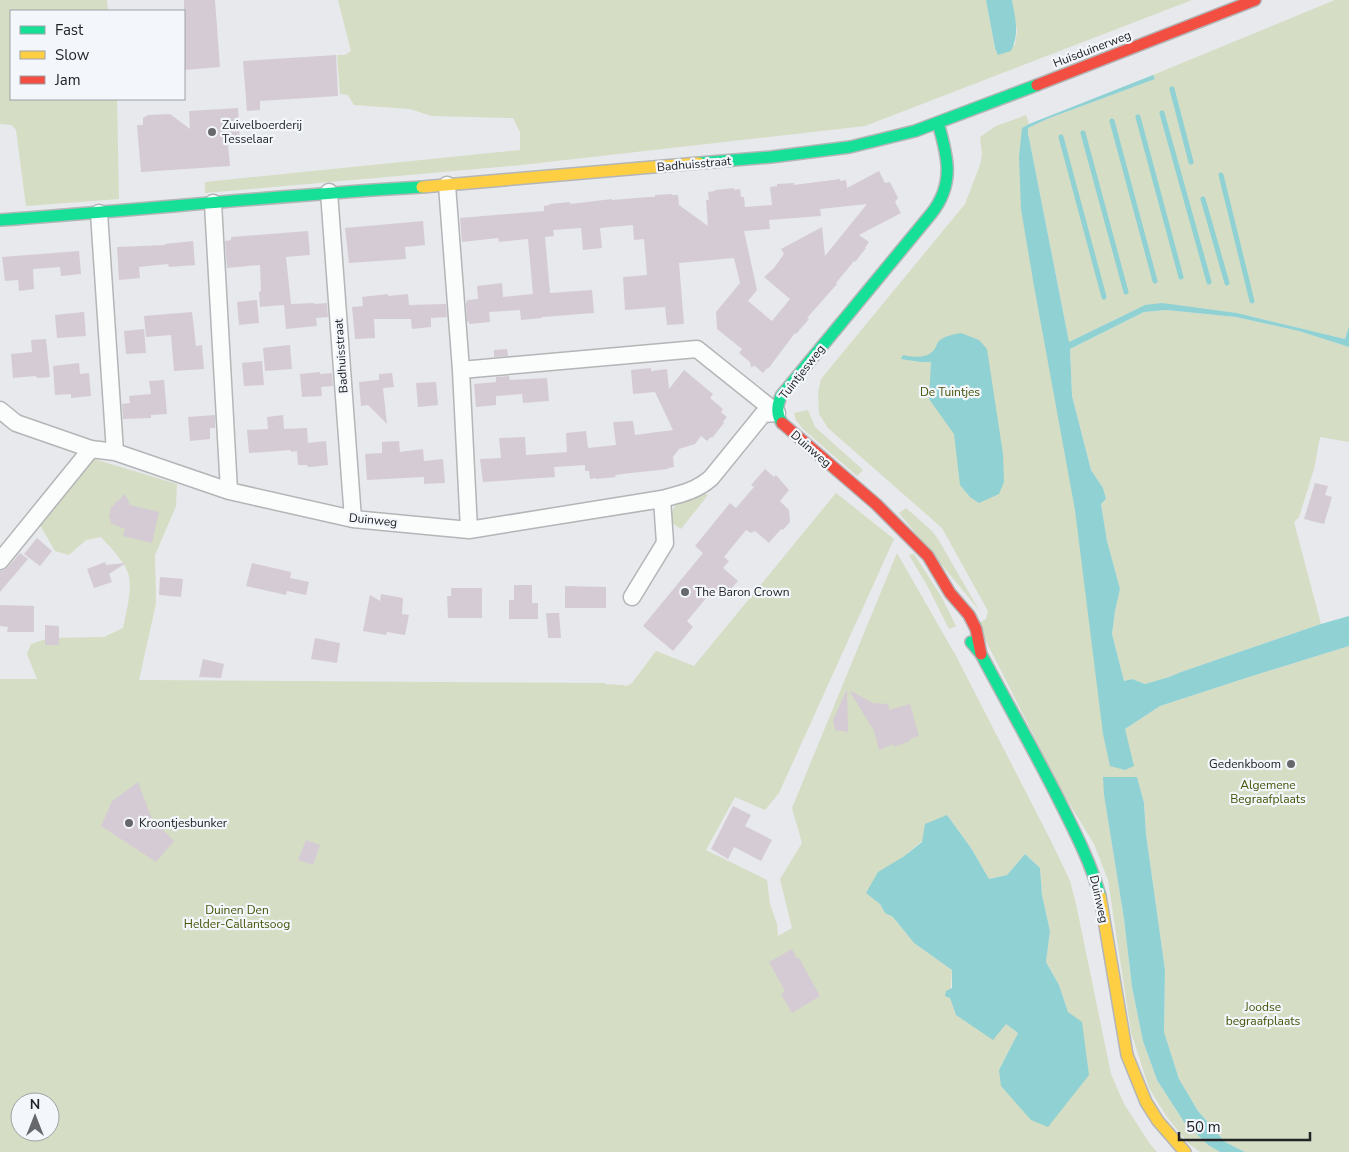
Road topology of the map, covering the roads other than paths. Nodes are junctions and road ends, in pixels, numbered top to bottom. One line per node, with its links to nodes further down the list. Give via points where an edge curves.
1 (1255, 0): 2 (street, Huisduinerweg)
2 (938, 123): 3 (street, Badhuisstraat, via 850,147 820,151); 10 (street, Tuintjesweg, via 948,168 943,196 781,396)
3 (446, 185): 4 (street, Badhuisstraat); 8 (street)
4 (329, 192): 5 (street, Badhuisstraat); 15 (street, Badhuisstraat)
5 (213, 202): 6 (street, Badhuisstraat); 13 (street)
6 (99, 213): 7 (street, Badhuisstraat); 12 (street)
7 (0, 220)
8 (461, 370): 10 (street, Tuintjesweg, via 697,349); 16 (street)
9 (0, 410): 11 (street, Duinweg, via 16,423)
10 (777, 413): 14 (street, Duinweg, via 763,414 702,486); 18 (street, Duinweg, via 782,424 876,504 915,542 928,556)
11 (91, 449): 12 (street, Duinweg); 17 (street)
12 (115, 452): 13 (street, Duinweg)
13 (229, 491): 15 (street, Duinweg)
14 (662, 500): 16 (street, Duinweg); 19 (street, via 664,543)
15 (353, 519): 16 (street, Duinweg)
16 (469, 530)
17 (0, 561)
18 (950, 593): 20 (street, Duinweg); 22 (street, Duinweg, via 976,629)
19 (632, 597)
20 (957, 620)
21 (965, 635): 22 (street, Duinweg)
22 (981, 654): 23 (street, Duinweg, via 1090,862 1102,904 1127,1055 1146,1102)
23 (1185, 1152)

